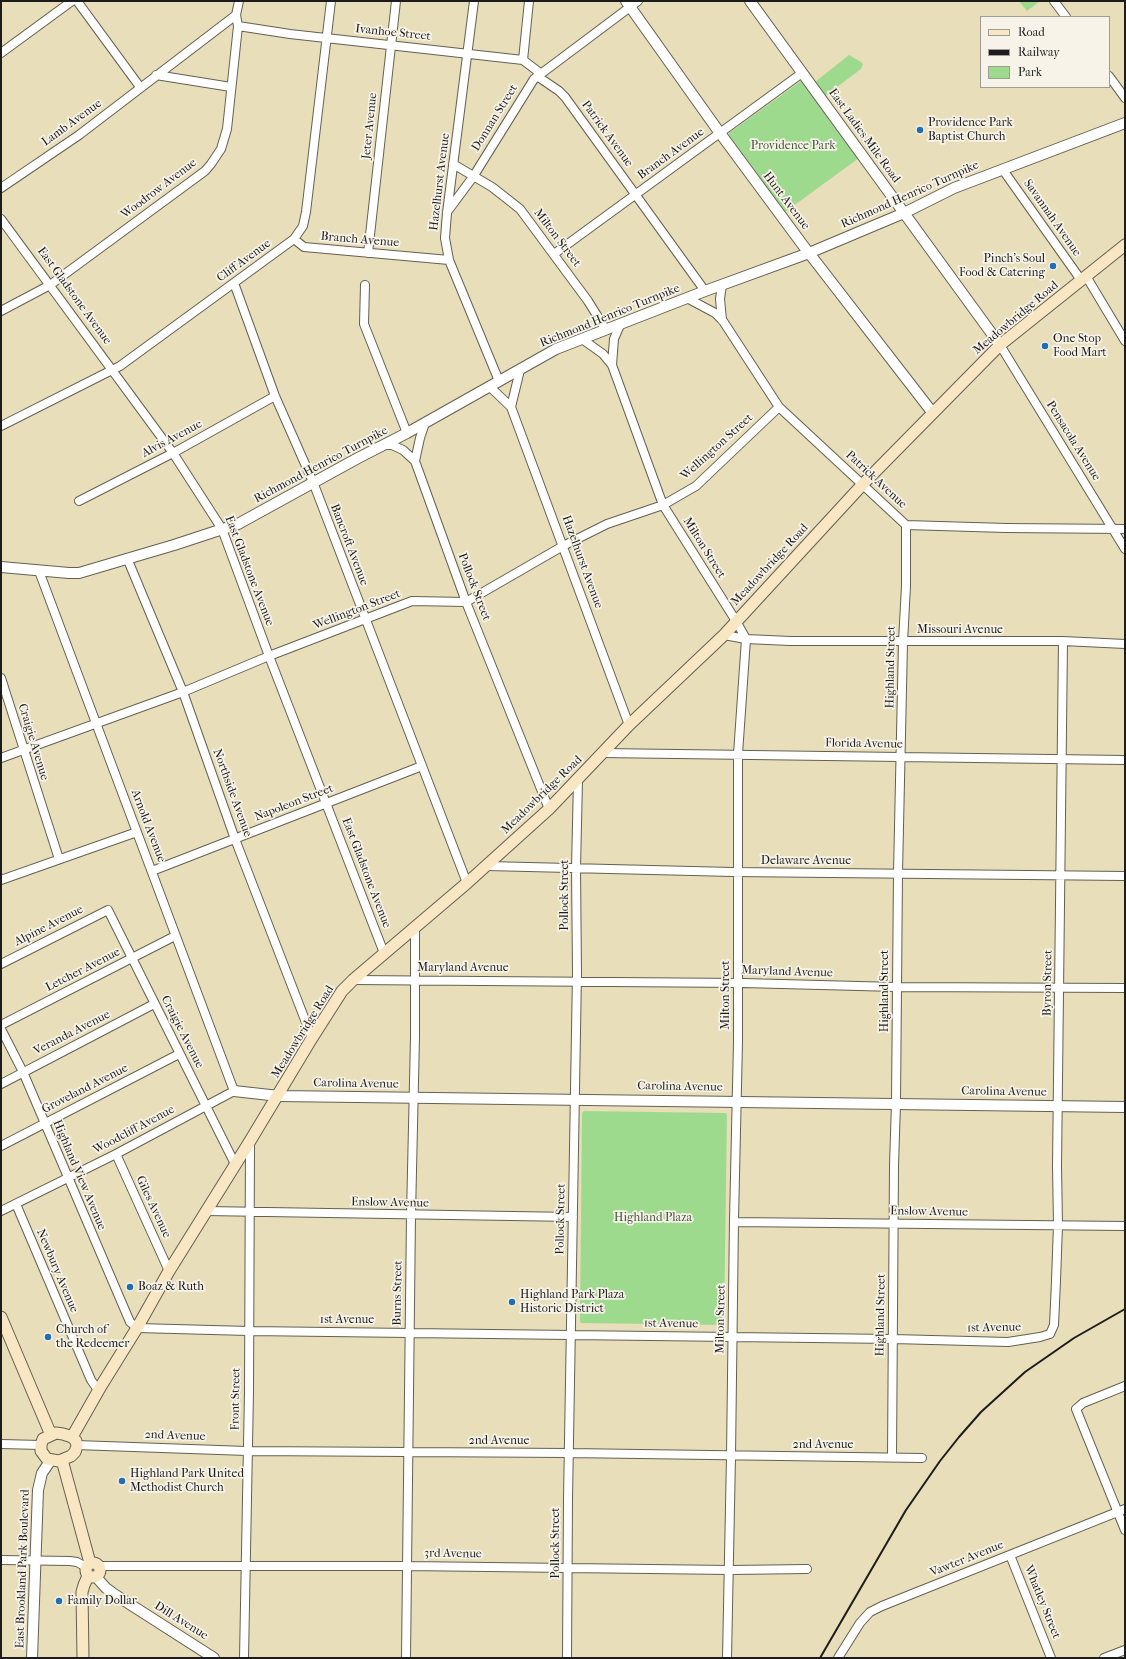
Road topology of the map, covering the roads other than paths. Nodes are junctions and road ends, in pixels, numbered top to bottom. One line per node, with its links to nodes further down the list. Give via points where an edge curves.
1 (72, 1): 17 (street)
2 (77, 1): 25 (street)
3 (239, 1): 12 (street, Woodrow Avenue)
4 (331, 1): 15 (street, Cliff Avenue)
5 (396, 1): 16 (street, Jeter Avenue)
6 (474, 1): 18 (street, Hazelhurst Avenue)
7 (529, 1): 19 (street)
8 (638, 1): 11 (street)
9 (750, 1): 20 (street, East Ladies Mile Road)
10 (1054, 1): 13 (street)
11 (627, 4): 22 (street); 28 (street, Hunt Avenue)
12 (236, 15): 14 (street, Woodrow Avenue); 21 (street, Lamb Avenue)
13 (1065, 16)
14 (238, 26): 15 (street, Ivanhoe Street); 24 (street, Woodrow Avenue)
15 (326, 38): 16 (street, Ivanhoe Street); 37 (street, Cliff Avenue, via 306,212 303,226)
16 (390, 45): 18 (street, Ivanhoe Street); 39 (street, Jeter Avenue)
17 (1, 53)
18 (468, 54): 19 (street, Ivanhoe Street); 29 (street, Hazelhurst Avenue)
19 (523, 60): 22 (street)
20 (802, 73): 28 (street, Branch Avenue); 35 (street, East Ladies Mile Road)
21 (156, 75): 24 (street); 25 (street, Lamb Avenue)
22 (538, 75): 31 (street, Donnan Street); 33 (street, Patrick Avenue, via 566,97)
23 (1110, 77): 26 (street)
24 (231, 86): 45 (street, Woodrow Avenue, via 227,129 221,149 205,171)
25 (140, 88): 32 (street, Lamb Avenue, via 80,134)
26 (1125, 98)
27 (1125, 123): 30 (street, Richmond Henrico Turnpike)
28 (720, 133): 33 (street, Branch Avenue); 40 (street, Hunt Avenue)
29 (453, 164): 31 (street, Milton Street); 34 (street, Hazelhurst Avenue)
30 (1003, 170): 35 (street, Richmond Henrico Turnpike, via 954,188); 43 (street, Savannah Avenue)
31 (473, 177): 34 (street); 41 (street, Milton Street, via 492,187 520,209)
32 (1, 188)
33 (635, 194): 41 (street, Branch Avenue); 48 (street, Patrick Avenue)
34 (447, 213): 42 (street, Hazelhurst Avenue, via 445,238)
35 (904, 213): 40 (street, Richmond Henrico Turnpike); 56 (street, East Ladies Mile Road)
36 (1, 219): 45 (street, East Gladstone Avenue)
37 (294, 239): 39 (street, Branch Avenue, via 304,247); 44 (street, Cliff Avenue)
38 (1125, 245): 43 (main road, Meadowbridge Road)
39 (368, 253): 42 (street, Branch Avenue)
40 (809, 253): 47 (street, Richmond Henrico Turnpike); 65 (street, Hunt Avenue)
41 (554, 254): 53 (street, Milton Street)
42 (449, 260): 60 (street, Hazelhurst Avenue)
43 (1083, 278): 55 (street, Savannah Avenue); 56 (main road, Meadowbridge Road)
44 (234, 283): 58 (street, Cliff Avenue); 62 (street, Bancroft Avenue)
45 (50, 285): 50 (street, Woodrow Avenue); 58 (street, East Gladstone Avenue)
46 (365, 285): 68 (street, via 364,324)
47 (722, 285): 48 (street, Richmond Henrico Turnpike); 51 (street, Patrick Avenue, via 720,298)
48 (705, 291): 49 (street, Richmond Henrico Turnpike)
49 (687, 298): 51 (street, Patrick Avenue, via 715,313); 52 (street, Richmond Henrico Turnpike)
50 (1, 311)
51 (723, 321): 63 (street, Patrick Avenue)
52 (620, 325): 53 (street, Richmond Henrico Turnpike); 57 (street, Milton Street, via 614,339)
53 (606, 330): 54 (street, Richmond Henrico Turnpike)
54 (582, 339): 57 (street, Milton Street, via 603,354); 59 (street, Richmond Henrico Turnpike, via 556,349)
55 (1125, 341)
56 (1000, 345): 65 (main road, Meadowbridge Road); 78 (street, Pensacola Avenue)
57 (612, 365): 75 (street, Milton Street)
58 (114, 370): 67 (street, Cliff Avenue); 70 (street, East Gladstone Avenue)
59 (520, 370): 60 (street, Richmond Henrico Turnpike); 64 (street)
60 (499, 381): 61 (street, Richmond Henrico Turnpike)
61 (489, 386): 64 (street, Hazelhurst Avenue); 66 (street, Richmond Henrico Turnpike)
62 (275, 396): 70 (street, Alvis Avenue); 72 (street, Bancroft Avenue)
63 (779, 406): 73 (street, Patrick Avenue); 75 (street, Wellington Street, via 696,486)
64 (511, 407): 80 (street, Hazelhurst Avenue)
65 (932, 412): 73 (main road, Meadowbridge Road)
66 (425, 423): 68 (street, Richmond Henrico Turnpike); 71 (street)
67 (1, 426)
68 (407, 433): 69 (street, Richmond Henrico Turnpike)
69 (386, 445): 71 (street, via 403,450); 72 (street, Richmond Henrico Turnpike)
70 (173, 453): 74 (street, Alvis Avenue); 77 (street, East Gladstone Avenue)
71 (415, 461): 85 (street, Pollock Street)
72 (313, 482): 77 (street, Richmond Henrico Turnpike, via 247,519); 86 (street, Bancroft Avenue)
73 (862, 484): 76 (street, Patrick Avenue); 87 (main road, Meadowbridge Road)
74 (79, 501)
75 (663, 504): 80 (street, Wellington Street, via 607,524); 87 (street, Milton Street)
76 (906, 525): 78 (street, Patrick Avenue); 91 (street, Highland Street)
77 (222, 529): 82 (street, Richmond Henrico Turnpike); 93 (street, East Gladstone Avenue)
78 (1113, 529): 79 (street, Patrick Avenue); 81 (street, Pensacola Avenue)
79 (1125, 529)
80 (564, 546): 85 (street, Wellington Street); 97 (street, Hazelhurst Avenue)
81 (1125, 549)
82 (127, 558): 84 (street, Richmond Henrico Turnpike, via 74,573); 95 (street, Northside Avenue)
83 (1, 568): 84 (street, Richmond Henrico Turnpike)
84 (39, 571): 96 (street, Arnold Avenue)
85 (466, 602): 86 (street, Wellington Street, via 412,602); 108 (street, Pollock Street)
86 (365, 619): 93 (street, Wellington Street); 105 (street, Bancroft Avenue)
87 (736, 621): 88 (main road, Meadowbridge Road); 89 (street, Milton Street)
88 (724, 635): 89 (street, Missouri Avenue); 97 (main road, Meadowbridge Road)
89 (746, 639): 91 (street, Missouri Avenue); 100 (street, Milton Street)
90 (1063, 641): 91 (street, Missouri Avenue); 92 (street, Missouri Avenue); 103 (street, Byron Street)
91 (903, 642): 101 (street, Highland Street)
92 (1125, 644)
93 (269, 656): 95 (street, Wellington Street); 107 (street, East Gladstone Avenue)
94 (1, 678): 98 (street, Craigie Avenue)
95 (183, 692): 96 (street, Wellington Street); 110 (street, Northside Avenue)
96 (97, 724): 98 (street, Wellington Street); 109 (street, Arnold Avenue)
97 (630, 725): 99 (main road, Meadowbridge Road)
98 (23, 750): 102 (street, Wellington Street); 111 (street, Craigie Avenue)
99 (602, 753): 100 (street, Florida Avenue); 106 (main road, Meadowbridge Road)
100 (738, 754): 101 (street, Florida Avenue); 115 (street, Milton Street)
101 (901, 756): 103 (street, Florida Avenue); 116 (street, Highland Street)
102 (1, 758)
103 (1062, 760): 104 (street, Florida Avenue); 117 (street, Byron Street)
104 (1125, 760)
105 (422, 766): 107 (street, Napoleon Street); 120 (street, Bancroft Avenue)
106 (578, 780): 108 (main road, Meadowbridge Road); 113 (street, Pollock Street)
107 (326, 804): 110 (street, Napoleon Street); 124 (street, East Gladstone Avenue)
108 (549, 809): 112 (main road, Meadowbridge Road)
109 (138, 832): 111 (street); 114 (street, Arnold Avenue)
110 (235, 839): 114 (street, Napoleon Street); 137 (street, Northside Avenue)
111 (58, 859): 119 (street)
112 (487, 866): 113 (street, Delaware Avenue); 120 (main road, Meadowbridge Road)
113 (576, 868): 115 (street, Delaware Avenue); 129 (street, Pollock Street)
114 (152, 871): 123 (street, Arnold Avenue)
115 (737, 872): 116 (street, Delaware Avenue); 130 (street, Milton Street)
116 (898, 873): 117 (street, Delaware Avenue); 131 (street, Highland Street)
117 (1060, 876): 118 (street, Delaware Avenue); 132 (street, Byron Street)
118 (1125, 876)
119 (1, 880)
120 (467, 883): 122 (main road, Meadowbridge Road)
121 (108, 910): 125 (street, Craigie Avenue); 126 (street, Alpine Avenue)
122 (414, 928): 124 (main road, Meadowbridge Road); 128 (street, Burns Street)
123 (175, 936): 125 (street, Letcher Avenue); 141 (street, Arnold Avenue)
124 (384, 953): 127 (main road, Meadowbridge Road)
125 (132, 958): 134 (street, Craigie Avenue); 135 (street, Letcher Avenue)
126 (1, 964)
127 (353, 980): 128 (street, Maryland Avenue); 137 (main road, Meadowbridge Road, via 342,992)
128 (414, 980): 129 (street, Maryland Avenue); 143 (street, Burns Street)
129 (576, 981): 130 (street, Maryland Avenue); 144 (street, Pollock Street)
130 (738, 983): 131 (street, Maryland Avenue); 145 (street, Milton Street)
131 (897, 987): 132 (street, Maryland Avenue); 146 (street, Highland Street)
132 (1059, 987): 133 (street, Maryland Avenue); 148 (street, Byron Street)
133 (1125, 988)
134 (154, 1004): 138 (street, Craigie Avenue); 139 (street, Veranda Avenue)
135 (1, 1025)
136 (1, 1029): 139 (street, Highland View Avenue)
137 (312, 1038): 142 (main road, Meadowbridge Road)
138 (179, 1054): 147 (street, Craigie Avenue); 150 (street, Groveland Avenue)
139 (23, 1072): 140 (street, Veranda Avenue); 150 (street, Highland View Avenue)
140 (1, 1084)
141 (234, 1091): 142 (street, Carolina Avenue); 147 (street, Woodcliff Avenue)
142 (278, 1096): 143 (street, Carolina Avenue); 151 (main road, Meadowbridge Road)
143 (413, 1098): 144 (street, Carolina Avenue); 160 (street, Burns Street)
144 (575, 1099): 145 (street, Carolina Avenue); 161 (street, Pollock Street)
145 (736, 1101): 146 (street, Carolina Avenue); 162 (street, Milton Street)
146 (896, 1103): 148 (street, Carolina Avenue); 163 (street, Highland Street)
147 (207, 1105): 153 (street, Woodcliff Avenue); 154 (street, Craigie Avenue)
148 (1058, 1106): 149 (street, Carolina Avenue); 164 (street, Byron Street)
149 (1125, 1107)
150 (44, 1124): 152 (street, Groveland Avenue); 155 (street, Highland View Avenue)
151 (250, 1141): 154 (main road, Meadowbridge Road); 159 (street, Front Street)
152 (1, 1146)
153 (116, 1154): 155 (street, Woodcliff Avenue); 166 (street, Giles Avenue)
154 (235, 1164): 158 (main road, Meadowbridge Road)
155 (67, 1178): 156 (street, Woodcliff Avenue); 169 (street, Highland View Avenue, via 130,1322)
156 (16, 1204): 157 (street, Woodcliff Avenue); 176 (street, Newbury Avenue, via 91,1380)
157 (1, 1211)
158 (206, 1211): 159 (street, Enslow Avenue); 166 (main road, Meadowbridge Road)
159 (250, 1213): 160 (street, Enslow Avenue); 170 (street, Front Street)
160 (411, 1215): 161 (street, Enslow Avenue); 171 (street, Burns Street)
161 (573, 1217): 172 (street, Pollock Street)
162 (734, 1222): 163 (street, Enslow Avenue); 173 (street, Milton Street)
163 (894, 1223): 164 (street, Enslow Avenue); 174 (street, Highland Street)
164 (1058, 1225): 165 (street, Enslow Avenue); 168 (street, Byron Street)
165 (1125, 1226)
166 (169, 1270): 169 (main road, Meadowbridge Road)
167 (1, 1317): 177 (main road)
168 (1054, 1325): 174 (street, 1st Avenue, via 1050,1334 1008,1342)
169 (137, 1328): 170 (street, 1st Avenue); 176 (main road, Meadowbridge Road)
170 (249, 1331): 171 (street, 1st Avenue); 181 (street, Front Street)
171 (410, 1333): 172 (street, 1st Avenue); 182 (street, Burns Street)
172 (571, 1335): 173 (street, 1st Avenue); 183 (street, Pollock Street)
173 (732, 1337): 174 (street, 1st Avenue); 184 (street, Milton Street)
174 (893, 1339): 185 (street, Highland Street)
175 (1125, 1386): 188 (street, via 1083,1403 1076,1409)
176 (98, 1390): 178 (main road, Meadowbridge Road)
177 (51, 1435): 178 (main road, via 63,1434); 180 (main road, via 43,1439)
178 (74, 1441): 181 (street, 2nd Avenue); 187 (main road, via 75,1452 71,1456)
179 (1, 1444): 180 (street)
180 (41, 1445): 187 (main road, via 43,1456)
181 (247, 1450): 182 (street, 2nd Avenue); 193 (street, Front Street)
182 (408, 1452): 183 (street, 2nd Avenue); 194 (street, Burns Street)
183 (569, 1453): 184 (street, 2nd Avenue); 195 (street, Pollock Street)
184 (731, 1456): 185 (street, 2nd Avenue); 198 (street, Milton Street)
185 (892, 1457): 186 (street, 2nd Avenue)
186 (922, 1458)
187 (56, 1460): 192 (street, East Brookland Park Boulevard, via 42,1473 38,1490); 197 (main road, Dill Avenue)
188 (1121, 1510): 189 (street); 190 (street, Vawter Avenue)
189 (1125, 1530)
190 (1010, 1555): 207 (street, Vawter Avenue, via 870,1612); 208 (street, Whatley Street)
191 (1, 1560): 192 (street, 3rd Avenue)
192 (36, 1560): 197 (street, 3rd Avenue, via 77,1562); 200 (street, East Brookland Park Boulevard)
193 (246, 1566): 194 (street, 3rd Avenue); 197 (street, 3rd Avenue); 203 (street, Front Street)
194 (407, 1566): 195 (street, 3rd Avenue); 204 (street, Burns Street)
195 (568, 1568): 198 (street, 3rd Avenue); 205 (street, Pollock Street)
196 (807, 1569): 198 (street, 3rd Avenue)
197 (92, 1570): 201 (main road, via 82,1592); 202 (street, Dill Avenue, via 114,1594)
198 (730, 1570): 206 (street, Milton Street)
199 (1125, 1650): 209 (street)
200 (32, 1658)
201 (83, 1658)
202 (214, 1658)
203 (244, 1658)
204 (406, 1658)
205 (567, 1658)
206 (727, 1658)
207 (838, 1658)
208 (1051, 1658)
209 (1104, 1658)

